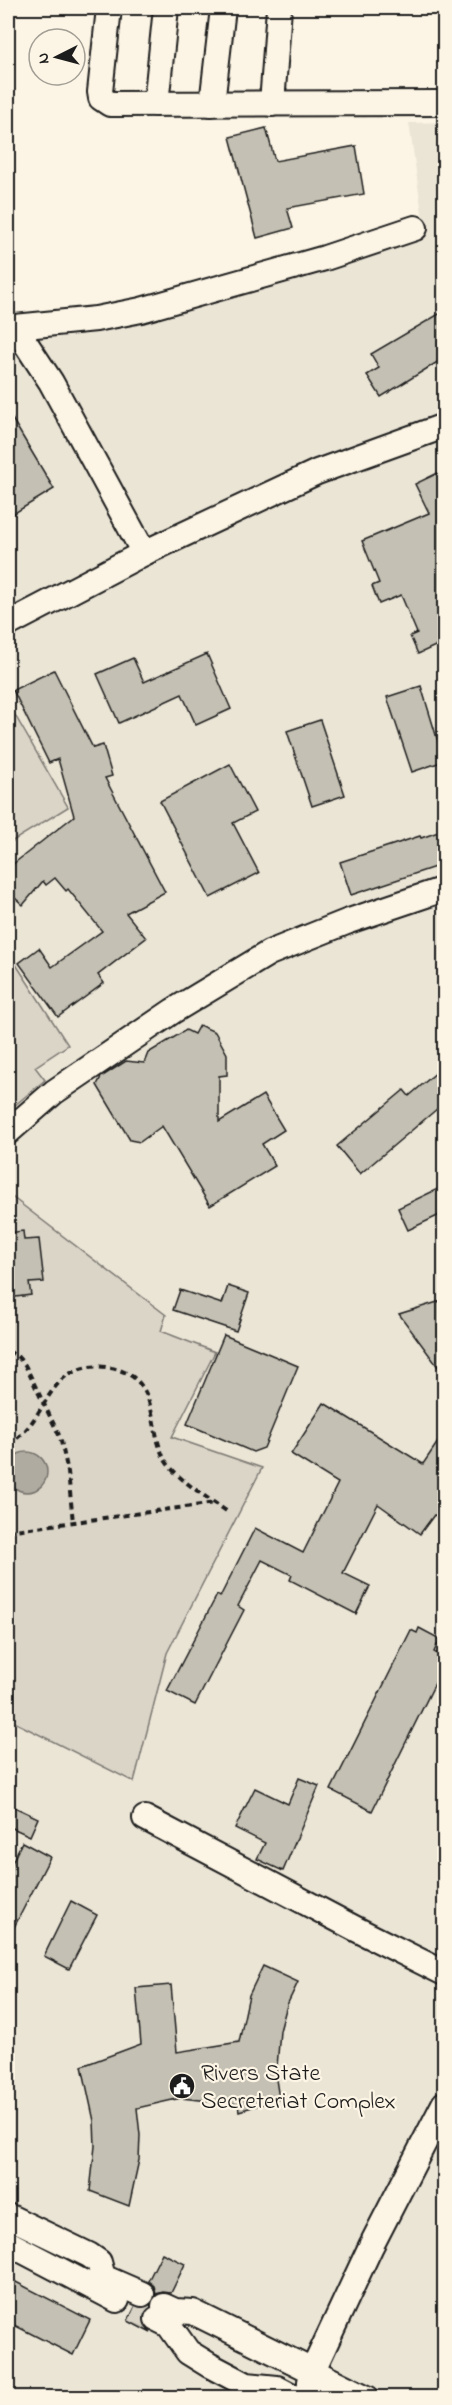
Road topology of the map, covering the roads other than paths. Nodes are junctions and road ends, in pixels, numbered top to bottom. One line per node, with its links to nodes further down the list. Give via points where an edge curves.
1 (109, 8): 6 (street, via 101,98 110,104)
2 (166, 8): 6 (street)
3 (223, 8): 7 (street)
4 (279, 8): 8 (street)
5 (444, 103): 8 (street)
6 (156, 104): 7 (street)
7 (212, 104): 8 (street)
8 (272, 104)
9 (415, 228): 10 (street, via 314,262 141,310 96,319)
10 (11, 327): 12 (street, via 51,382)
11 (444, 426): 12 (street, via 317,472)
12 (144, 553): 13 (street)
13 (8, 624)
14 (444, 889): 15 (street, via 269,953 173,1011 54,1092)
15 (8, 1132)
16 (145, 1818): 17 (street)
17 (444, 1973)
18 (444, 2104): 21 (street, via 370,2246)
19 (8, 2216): 20 (street, via 89,2255 99,2262 104,2277 138,2301)
20 (8, 2243)
21 (313, 2370): 22 (street, via 193,2312 161,2313 188,2352 247,2385 278,2388); 23 (street); 24 (street)
22 (296, 2397)
23 (309, 2397)
24 (367, 2397)

